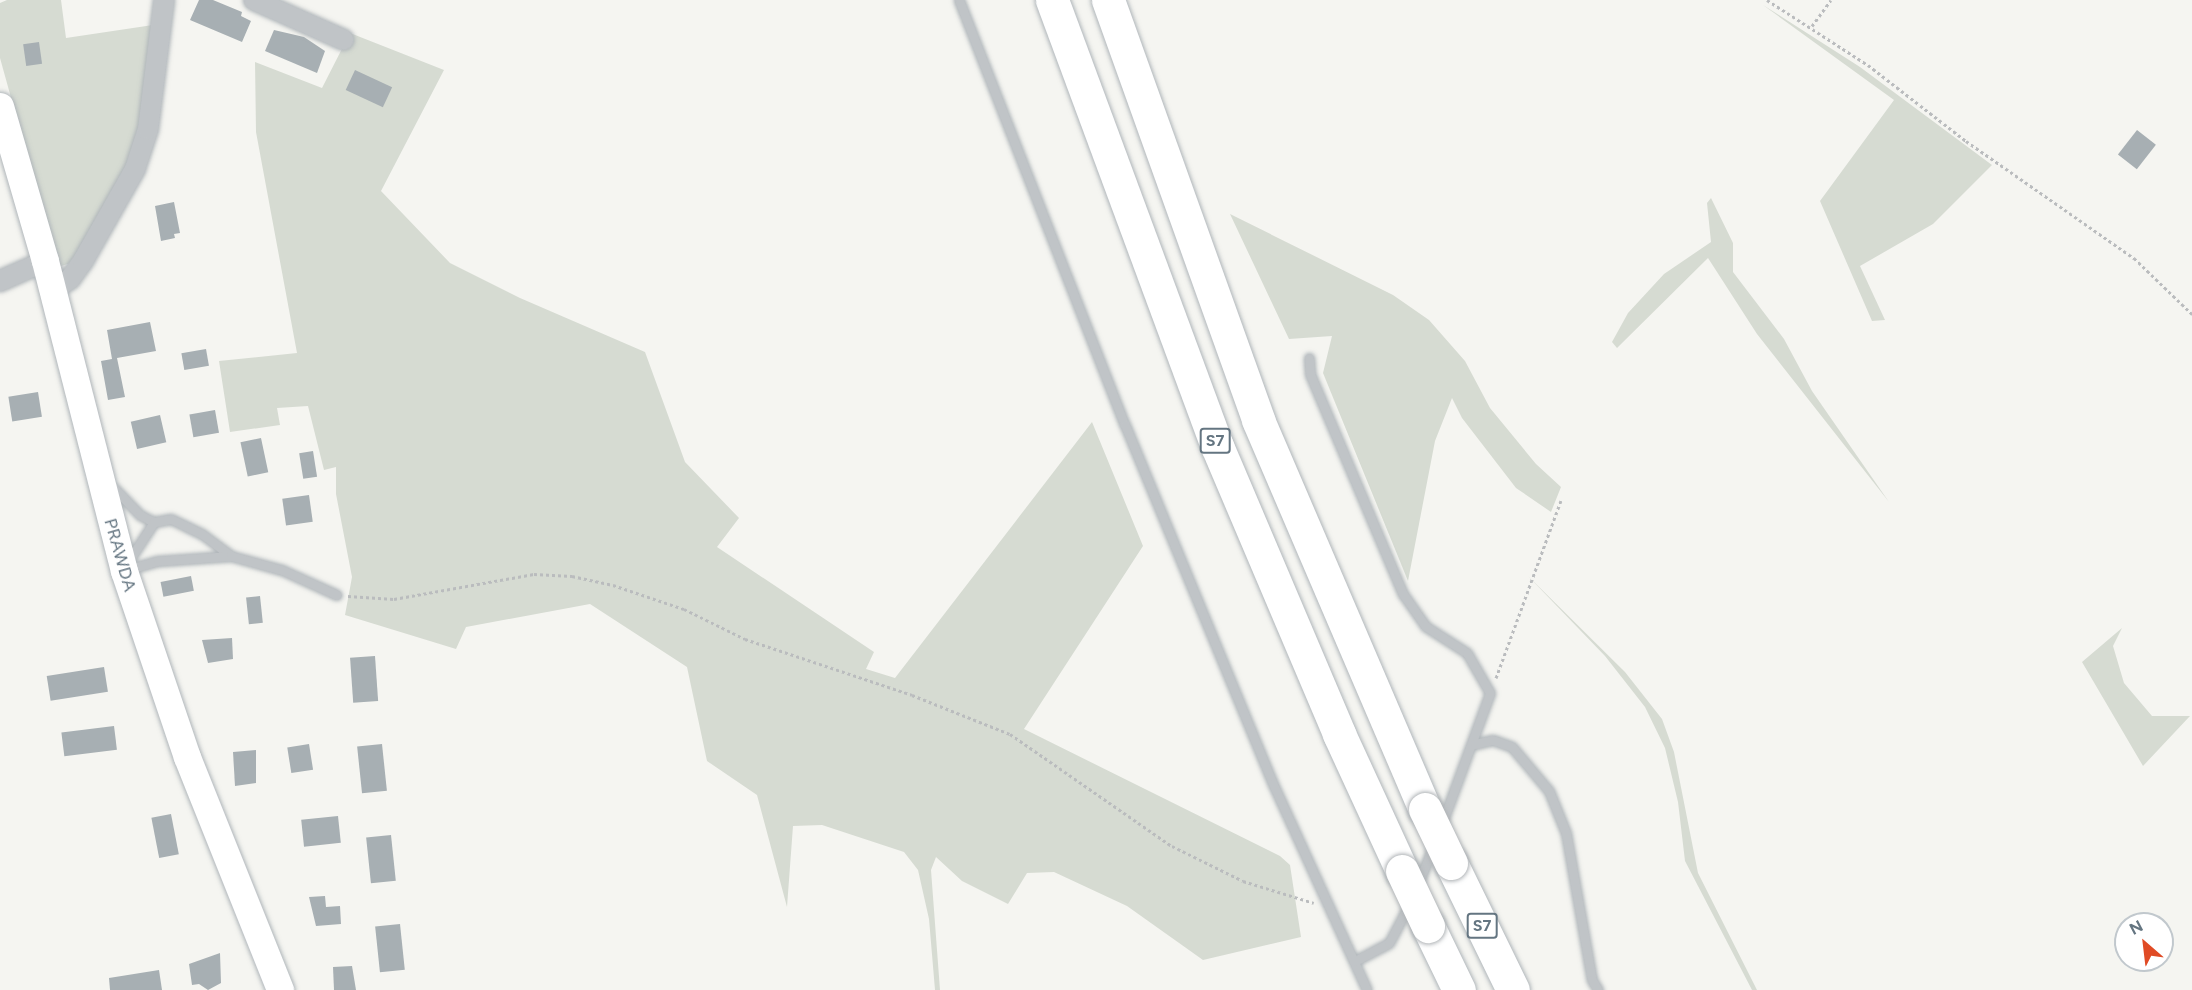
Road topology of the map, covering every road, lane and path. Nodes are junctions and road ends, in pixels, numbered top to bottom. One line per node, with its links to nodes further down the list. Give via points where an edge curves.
1 (164, 0): 13 (street, via 148,129 135,169 83,261 70,279)
2 (254, 0): 9 (street)
3 (959, 0): 24 (lane, via 1125,425)
4 (1052, 0): 28 (highway, S7, bridge, via 1217,446 1338,734)
5 (1108, 0): 29 (highway, S7, bridge, via 1258,420 1425,808)
6 (1767, 0): 8 (path)
7 (1831, 0): 8 (path)
8 (1812, 26): 14 (path, via 2134,258)
9 (344, 39)
10 (0, 106): 11 (street, PRAWDA)
11 (45, 261): 12 (street); 13 (street, PRAWDA)
12 (0, 281)
13 (52, 291): 16 (street, PRAWDA)
14 (2192, 314)
15 (1309, 358): 22 (lane, via 1310,374 1403,594 1425,626 1467,653)
16 (95, 469): 18 (lane, via 140,515); 20 (street, PRAWDA)
17 (1561, 500): 22 (path)
18 (154, 522): 19 (lane, via 171,519 202,534); 20 (lane)
19 (231, 556): 20 (lane, via 158,561); 21 (lane, via 282,570)
20 (124, 571): 26 (street, PRAWDA, via 191,766)
21 (337, 595): 24 (path, via 394,599 534,574 572,576 613,585 684,609 745,639 912,695 1010,734 1172,846 1243,882)
22 (1490, 693): 23 (lane)
23 (1474, 744): 25 (lane, via 1402,924 1389,943); 30 (lane, via 1492,740 1512,747 1549,791 1566,833 1592,980)
24 (1328, 907): 25 (lane)
25 (1355, 961): 27 (lane)
26 (280, 990)
27 (1367, 990)
28 (1459, 990)
29 (1513, 990)
30 (1598, 990)

